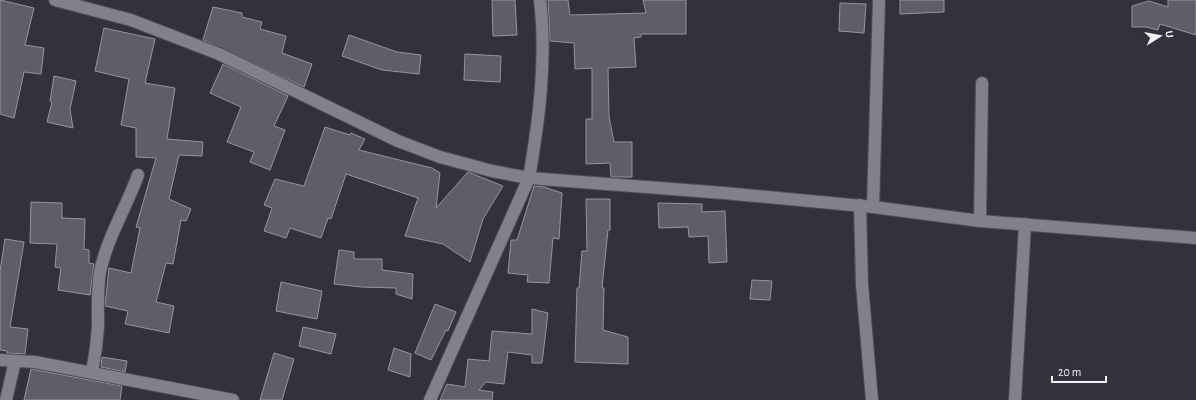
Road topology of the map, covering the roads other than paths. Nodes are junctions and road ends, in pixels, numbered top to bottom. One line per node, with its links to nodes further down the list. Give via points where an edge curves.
1 (55, 0): 6 (street, via 131,20 219,54 398,141 440,157)
2 (540, 0): 6 (street, via 542,75)
3 (879, 0): 8 (street)
4 (982, 83): 9 (street)
5 (138, 175): 14 (street, via 107,247 101,271 97,292 96,349)
6 (529, 178): 7 (street); 17 (street)
7 (860, 205): 8 (street); 18 (street, via 862,284)
8 (873, 207): 9 (street)
9 (980, 221): 10 (street)
10 (1025, 224): 11 (street); 19 (street)
11 (1196, 238)
12 (0, 360): 13 (street)
13 (15, 361): 14 (street); 15 (street)
14 (92, 372): 16 (street)
15 (6, 400)
16 (233, 400)
17 (430, 400)
18 (872, 400)
19 (1015, 400)

